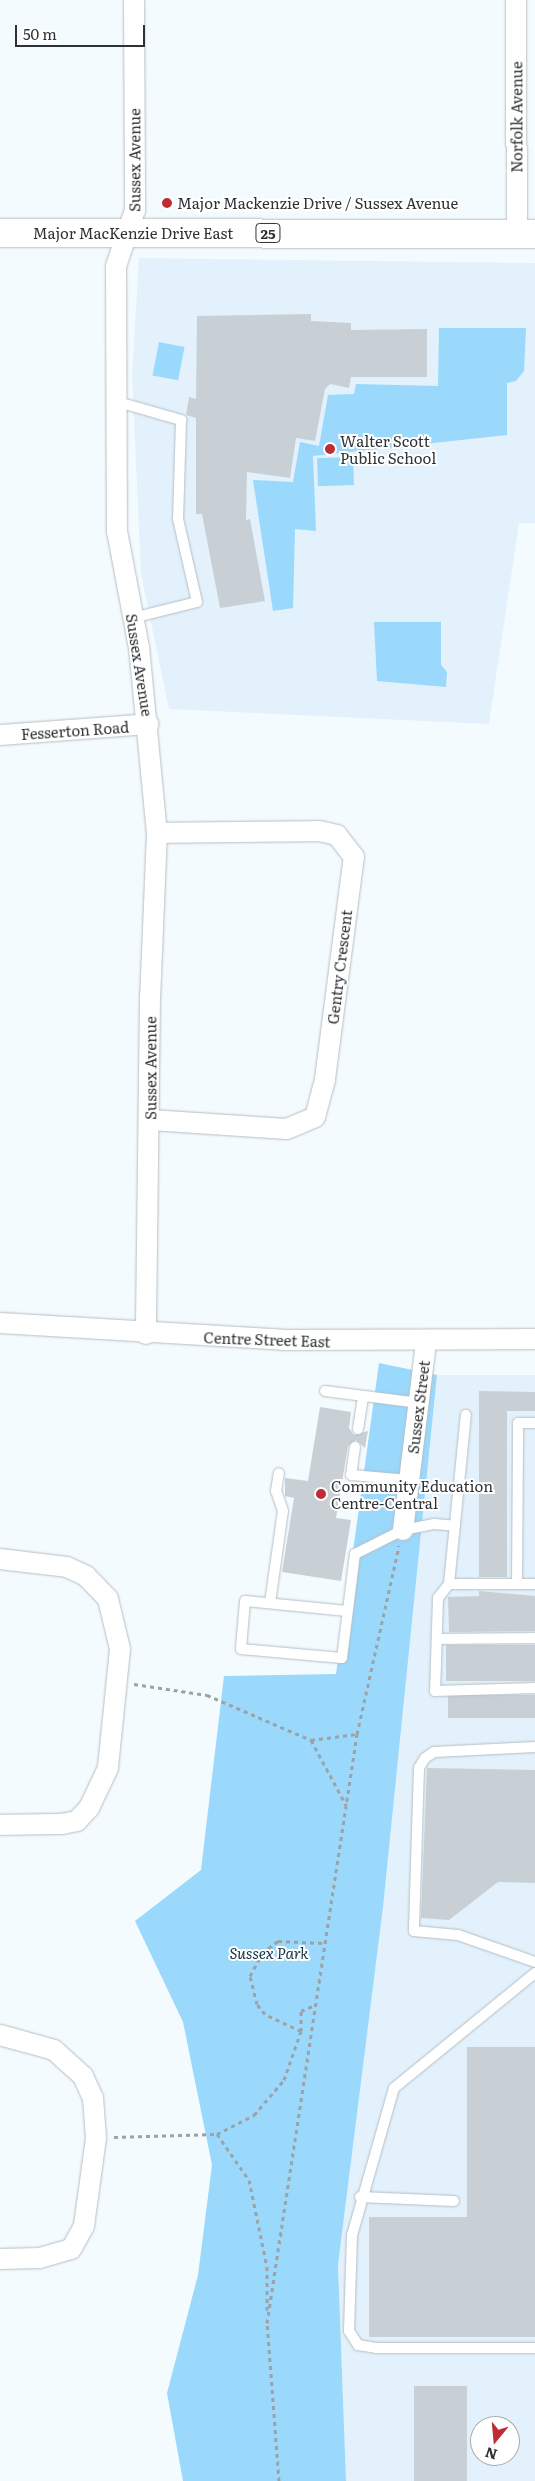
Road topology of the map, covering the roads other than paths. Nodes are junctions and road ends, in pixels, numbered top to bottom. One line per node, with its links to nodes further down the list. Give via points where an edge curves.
1 (134, 0): 4 (street, Sussex Avenue, via 135,210)
2 (516, 0): 5 (street, Norfolk Avenue)
3 (0, 233): 4 (main road, Major MacKenzie Drive East / 25)
4 (128, 233): 5 (main road, Major MacKenzie Drive East / 25); 6 (street, Sussex Avenue, via 116,260)
5 (526, 234)
6 (118, 402): 7 (street, Sussex Avenue, via 117,531); 7 (lane, via 181,420 178,519 197,602)
7 (133, 618): 8 (street, Sussex Avenue)
8 (149, 724): 9 (street, Fesserton Road); 10 (street, Sussex Avenue)
9 (0, 735)
10 (157, 833): 11 (street, Sussex Avenue, via 152,890); 11 (street, Gentry Crescent, via 337,834 354,857 325,1079 315,1117 287,1129)
11 (151, 1120): 13 (street, Sussex Avenue)
12 (0, 1323): 13 (street, Centre Street East)
13 (146, 1334): 15 (street, Centre Street East)
14 (535, 1339): 15 (street, Centre Street East)
15 (426, 1343): 18 (street, Sussex Street)
16 (325, 1391): 17 (lane)
17 (363, 1396): 18 (lane); 21 (lane)
18 (419, 1403): 24 (street, Sussex Street)
19 (466, 1415): 25 (lane)
20 (535, 1423): 29 (lane, via 518,1423)
21 (358, 1429)
22 (355, 1447): 24 (lane, via 351,1475)
23 (279, 1473): 31 (lane, via 276,1491 283,1512)
24 (409, 1480): 26 (street, Sussex Street)
25 (455, 1526): 26 (lane, via 434,1524); 28 (lane)
26 (403, 1530): 32 (lane, via 355,1554)
27 (0, 1559): 37 (street, via 67,1567 101,1589 118,1630 108,1768 89,1808 77,1821 62,1824)
28 (449, 1584): 29 (lane); 34 (lane, via 438,1598)
29 (517, 1584): 30 (lane)
30 (535, 1584)
31 (270, 1603): 32 (lane); 32 (lane, via 245,1601 240,1649 342,1658)
32 (348, 1611)
33 (535, 1638): 34 (lane)
34 (437, 1639): 35 (lane, via 435,1691)
35 (535, 1688)
36 (535, 1747): 38 (lane, via 434,1752 425,1758 418,1786 414,1931 458,1935)
37 (0, 1825)
38 (535, 1962)
39 (535, 1973): 41 (lane, via 394,2088)
40 (0, 2034): 43 (street, via 54,2050 83,2076 92,2098 96,2138 84,2226 70,2249 40,2258)
41 (360, 2197): 42 (lane); 44 (lane, via 352,2235 349,2331 358,2345)
42 (454, 2201)
43 (0, 2258)
44 (535, 2348)

